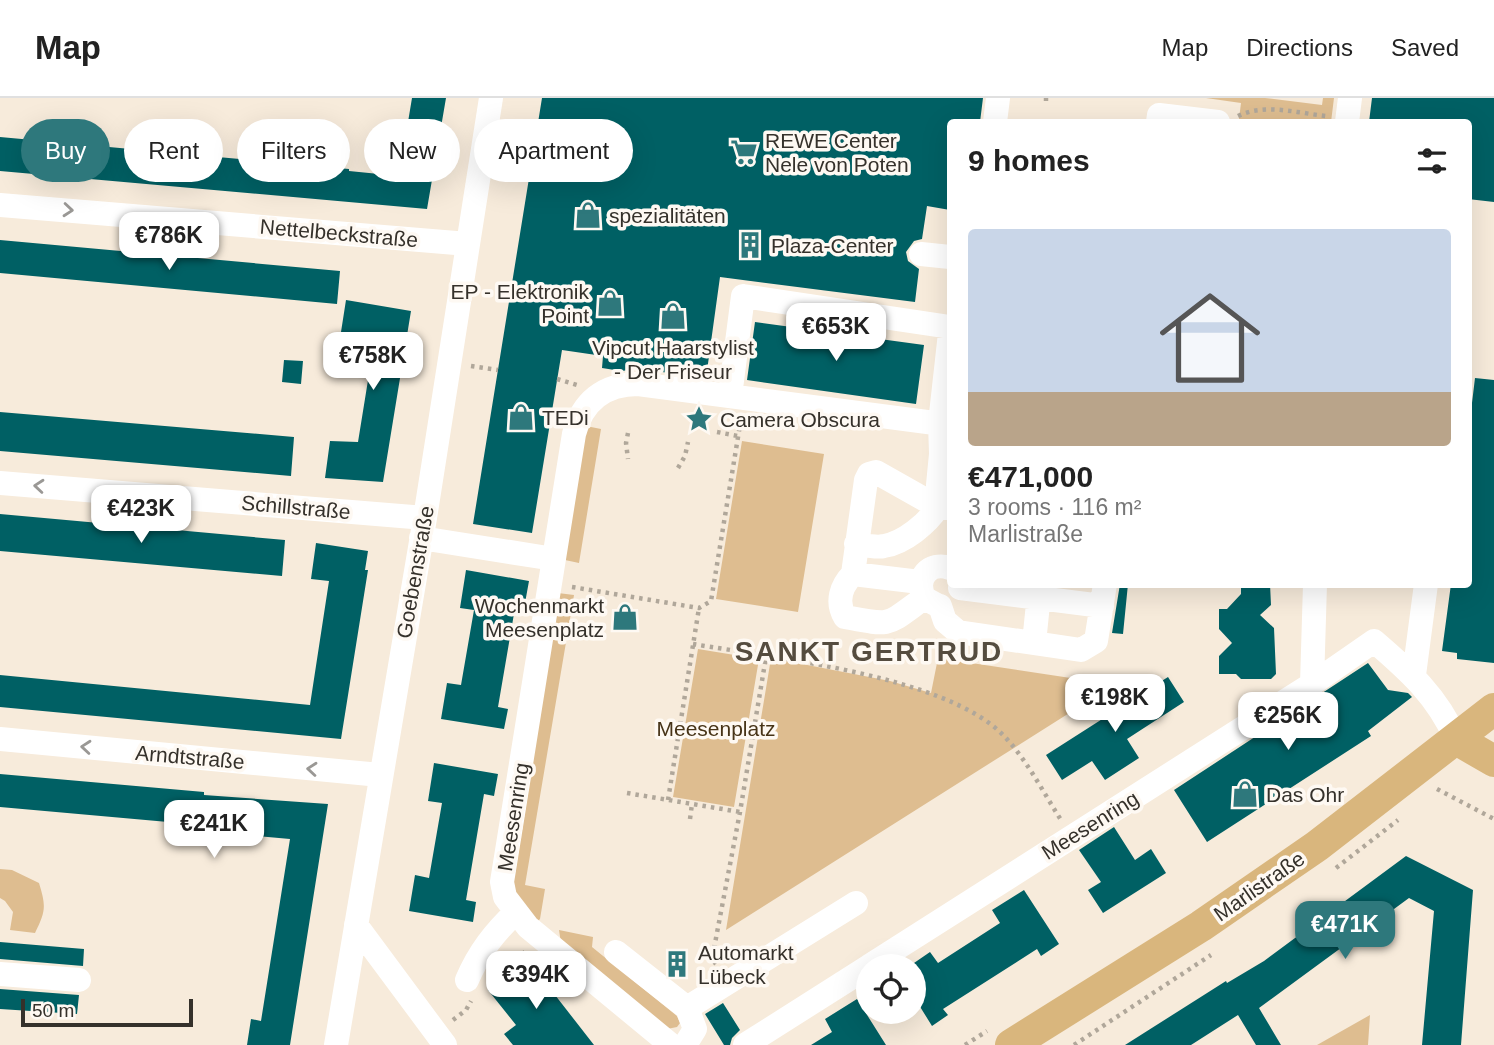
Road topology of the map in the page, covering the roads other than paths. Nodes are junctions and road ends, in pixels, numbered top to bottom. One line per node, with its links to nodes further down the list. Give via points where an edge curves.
1 (491, 98): 7 (street, Goebenstraße)
2 (998, 98): 4 (street)
3 (1172, 113): 5 (street)
4 (995, 119)
5 (1218, 119)
6 (0, 205): 7 (street, Nettelbeckstraße, one-way to 7)
7 (468, 244): 16 (street, Goebenstraße)
8 (921, 254): 9 (street)
9 (947, 257)
10 (947, 327): 12 (street, via 743,296)
11 (947, 388): 13 (street)
12 (737, 397): 13 (street, Meesenring); 18 (street, Meesenring, via 629,384 610,387 593,398 576,426)
13 (945, 424): 15 (street)
14 (0, 482): 16 (street, Schillstraße, one-way to 14)
15 (939, 496): 17 (street, via 934,513 906,537 884,547); 17 (street, via 876,472 869,474)
16 (423, 528): 18 (street); 35 (street, Goebenstraße)
17 (856, 544): 20 (street)
18 (554, 559): 37 (street, Meesenring, via 502,882 505,897)
19 (947, 571): 26 (street, via 940,565 924,573)
20 (853, 574): 26 (street); 26 (street, via 843,585 840,608 845,617 893,621)
21 (957, 588): 26 (street, via 957,597 949,603)
22 (1012, 588): 25 (street)
23 (1315, 588): 30 (street)
24 (1425, 588): 29 (street)
25 (1033, 591): 27 (street); 28 (street)
26 (928, 595): 28 (street, via 958,632)
27 (1104, 595): 28 (street, via 1096,640 1081,650)
28 (1027, 642)
29 (1414, 675): 30 (street, Meesenring, via 1374,641); 33 (street, Meesenring, via 1446,717)
30 (1312, 684): 40 (street, Meesenring)
31 (1494, 709): 33 (main road, Marlistraße)
32 (0, 739): 35 (street, Arndtstraße, one-way to 32)
33 (1455, 739): 34 (main road); 51 (main road, Marlistraße, via 1317,846 1212,919)
34 (1494, 761)
35 (380, 775): 38 (street, Goebenstraße)
36 (856, 903): 45 (street)
37 (516, 912): 44 (street, via 477,956); 48 (street, Meesenring, via 542,940)
38 (356, 925): 46 (street, Goebenstraße); 47 (street)
39 (616, 951): 45 (street)
40 (888, 954)
41 (0, 974): 43 (street)
42 (856, 974): 50 (street, Meesenring)
43 (79, 981)
44 (467, 981)
45 (687, 1008): 49 (street, via 695,1029)
46 (336, 1045)
47 (445, 1045)
48 (671, 1045)
49 (685, 1045)
50 (745, 1045)
51 (1010, 1045)

